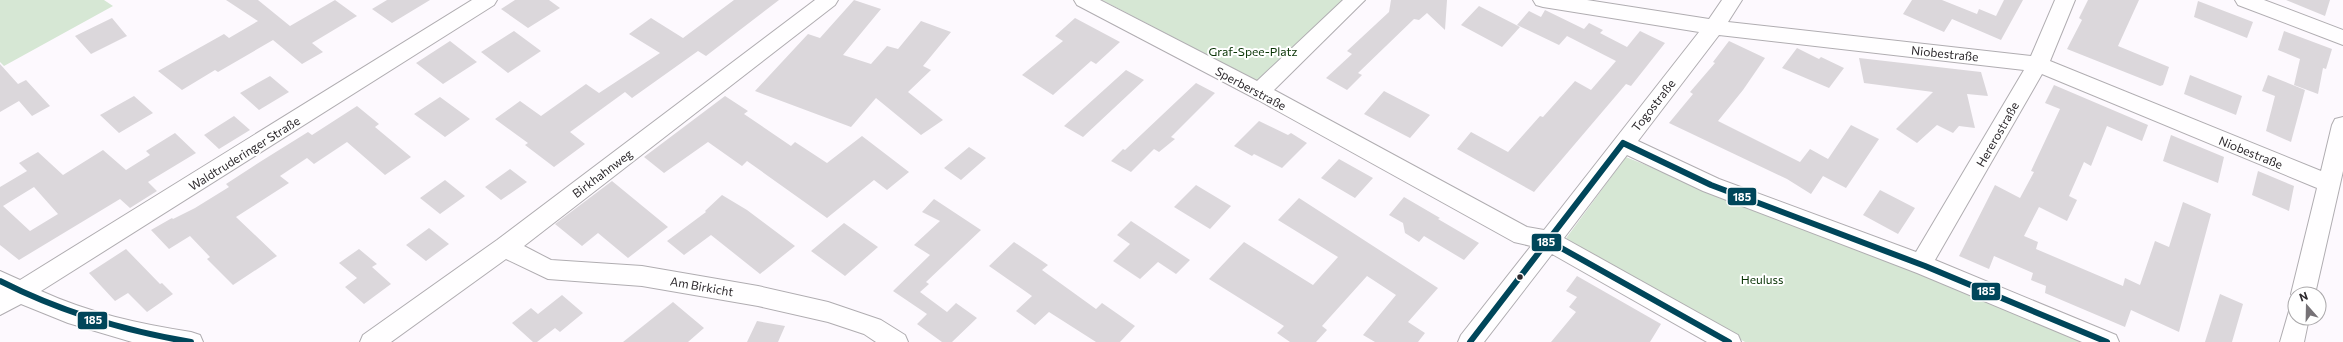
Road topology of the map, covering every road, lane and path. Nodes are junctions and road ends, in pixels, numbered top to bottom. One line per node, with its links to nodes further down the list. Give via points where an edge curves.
1 (487, 0): 20 (street, Waldtruderinger Straße)
2 (828, 0): 17 (street, Birkhahnweg)
3 (1084, 0): 12 (street, Sperberstraße)
4 (1356, 0): 12 (street)
5 (1543, 0): 9 (street, Niobestraße)
6 (1732, 0): 9 (street, Togostraße)
7 (2065, 0): 11 (street, Hererostraße)
8 (2245, 0): 10 (street)
9 (1714, 28): 11 (street, Niobestraße); 14 (street, Togostraße)
10 (2343, 38)
11 (2038, 64): 15 (street, Niobestraße); 18 (street, Hererostraße)
12 (1259, 92): 16 (street, Sperberstraße, via 1522,235)
13 (2342, 132): 15 (street)
14 (1622, 143): 16 (street, Togostraße); 18 (street, via 1650,158 1754,201)
15 (2328, 183): 19 (street)
16 (1547, 240): 25 (street, Togostraße); 26 (street, Sperberstraße)
17 (505, 247): 23 (street, Birkhahnweg); 24 (street, Am Birkicht, via 548,269 642,276 758,296 828,312 872,327)
18 (1921, 264): 27 (street)
19 (2305, 286)
20 (6, 293): 22 (street, via 74,316 170,340)
21 (2295, 326): 28 (street)
22 (190, 342)
23 (372, 342)
24 (896, 342)
25 (1470, 342)
26 (1729, 342)
27 (2108, 342)
28 (2292, 342)

